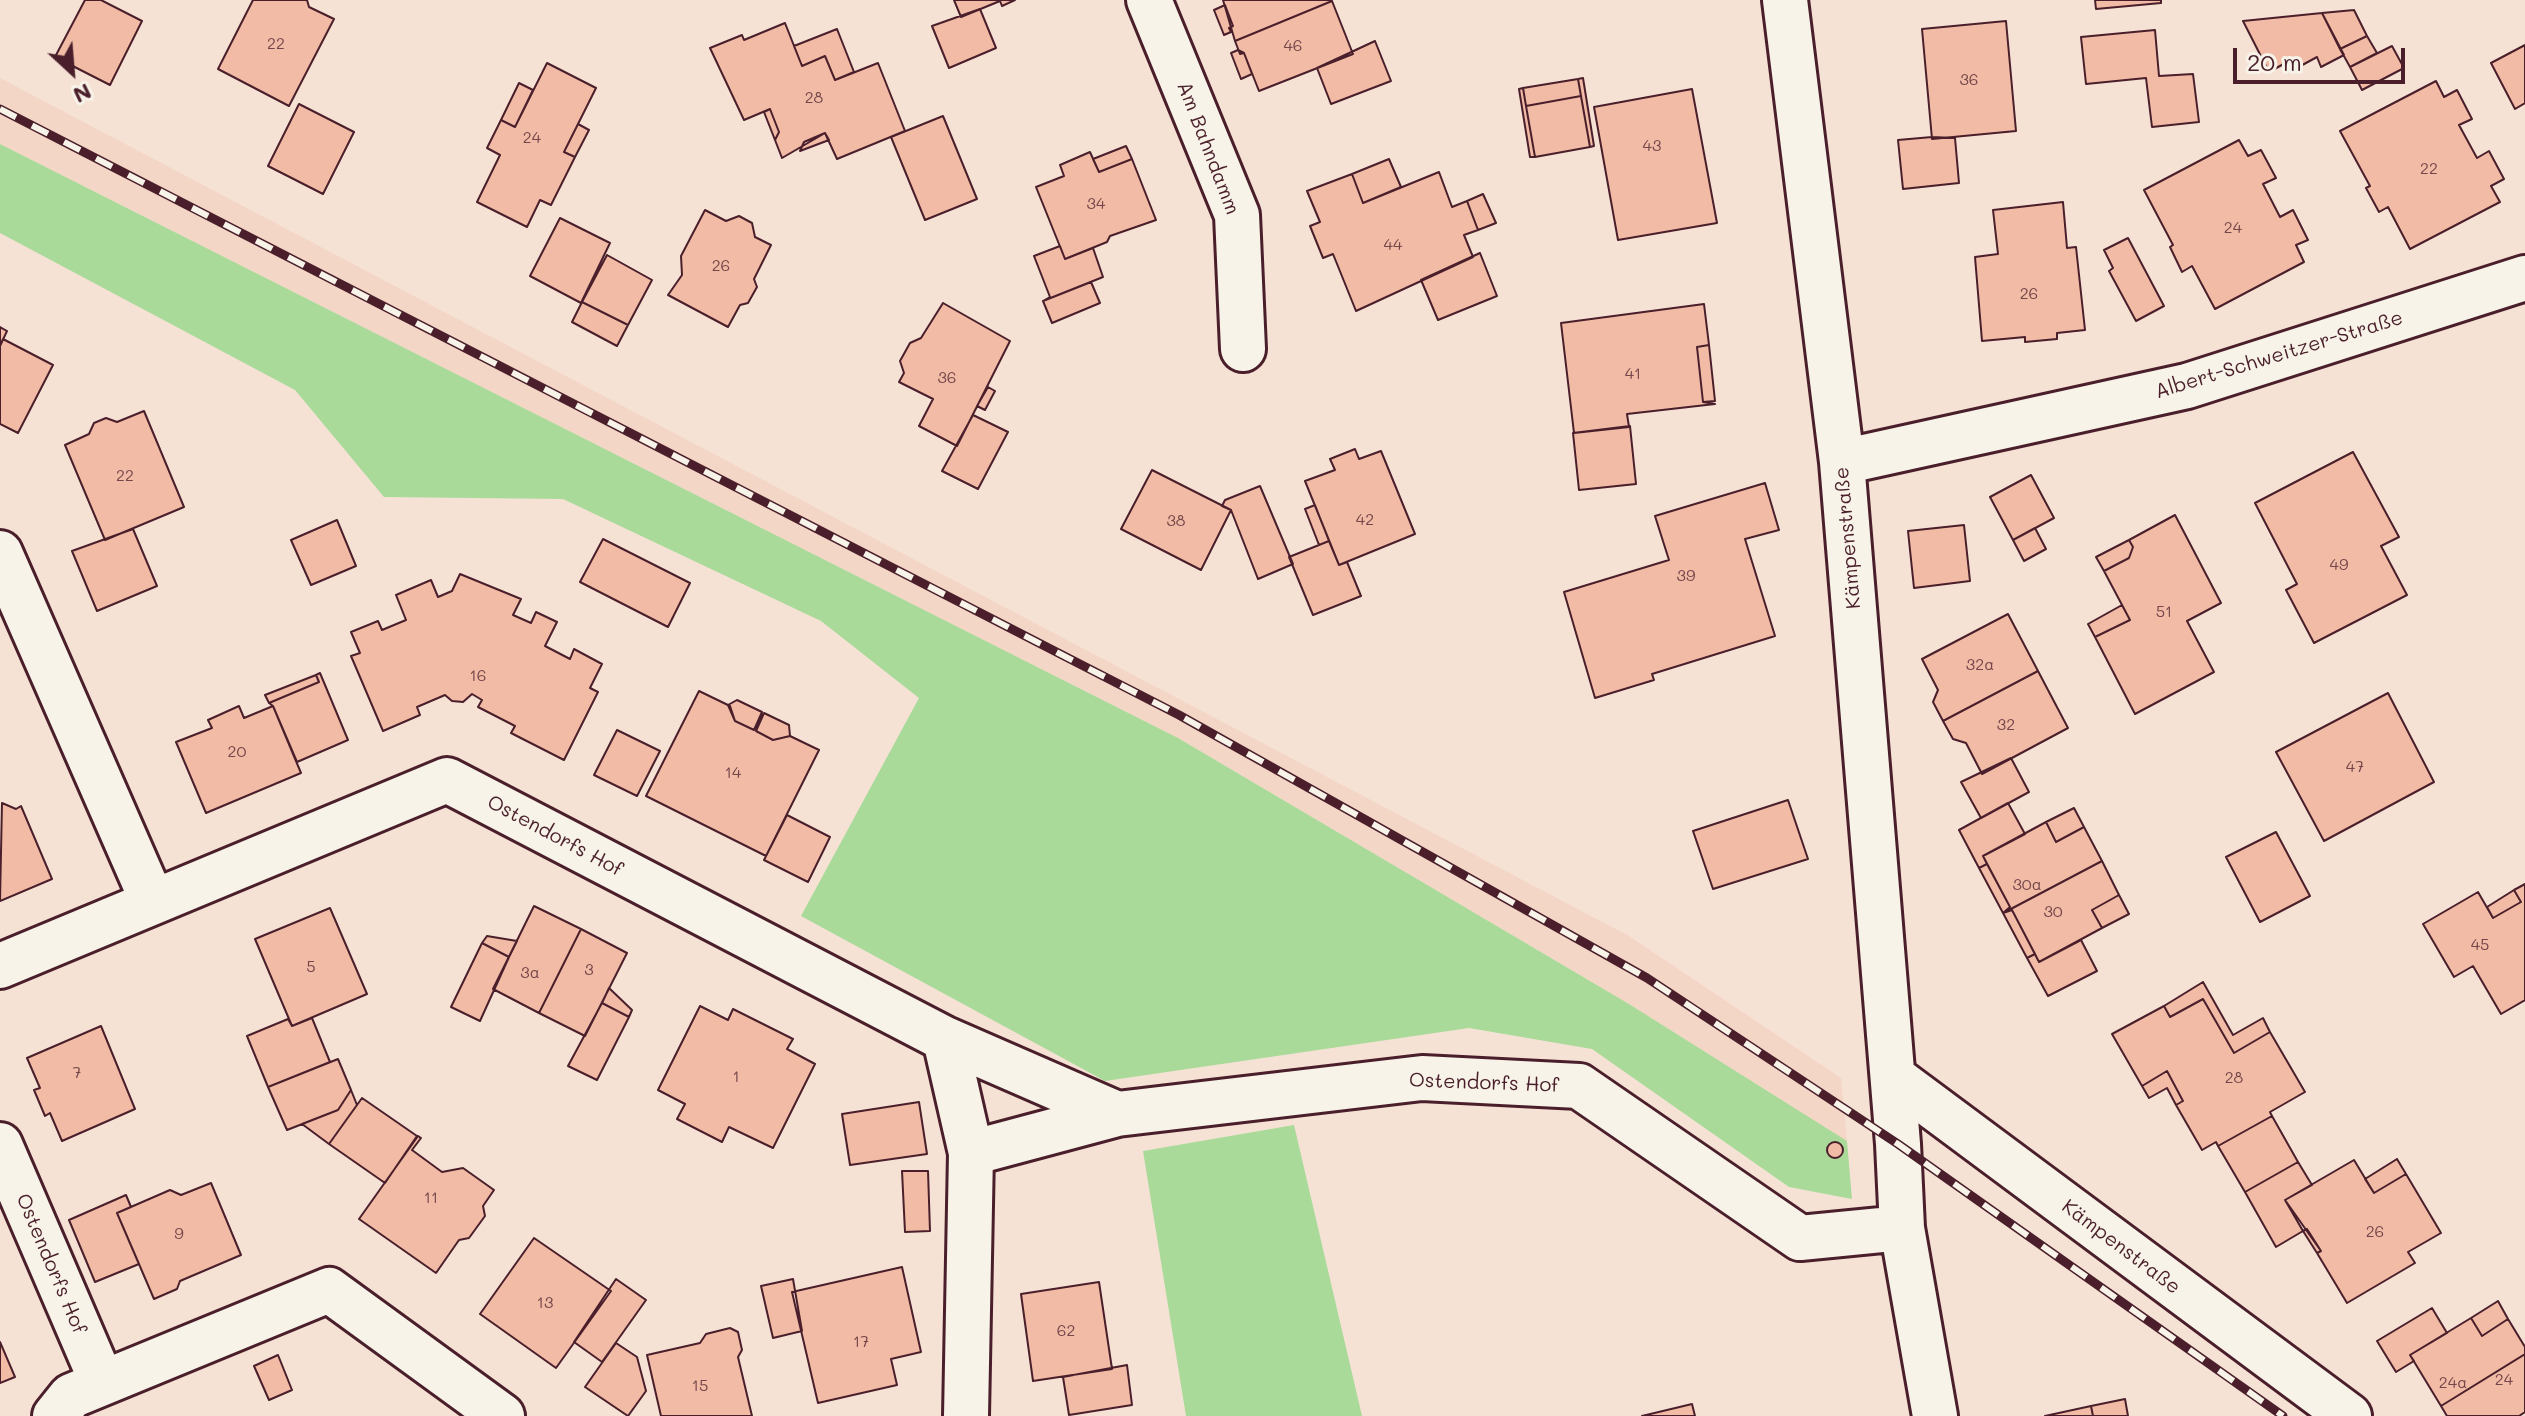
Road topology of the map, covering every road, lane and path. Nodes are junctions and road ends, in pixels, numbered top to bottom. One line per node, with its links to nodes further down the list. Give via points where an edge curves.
1 (1149, 0): 4 (street, Am Bahndamm, via 1237,215)
2 (1785, 0): 5 (street, Kämpenstraße)
3 (2525, 278): 5 (street, Albert-Schweitzer-Straße, via 2187,386)
4 (1243, 349)
5 (1842, 462): 10 (street, Kämpenstraße)
6 (0, 553): 7 (street)
7 (152, 900): 8 (street, Ostendorfs Hof); 9 (street, Ostendorfs Hof, via 447,780)
8 (0, 966)
9 (945, 1039): 11 (street, Ostendorfs Hof); 13 (street)
10 (1893, 1077): 14 (street, Kämpenstraße); 20 (street, Kämpenstraße)
11 (1117, 1114): 13 (street, Ostendorfs Hof); 14 (street, Ostendorfs Hof, via 1422,1078 1579,1086 1800,1238)
12 (0, 1145): 15 (street, Ostendorfs Hof)
13 (971, 1153): 18 (street)
14 (1902, 1228): 19 (street, Kämpenstraße)
15 (102, 1382): 16 (street, via 71,1396); 17 (street, via 329,1290)
16 (55, 1416)
17 (502, 1416)
18 (966, 1416)
19 (1935, 1416)
20 (2349, 1416)

